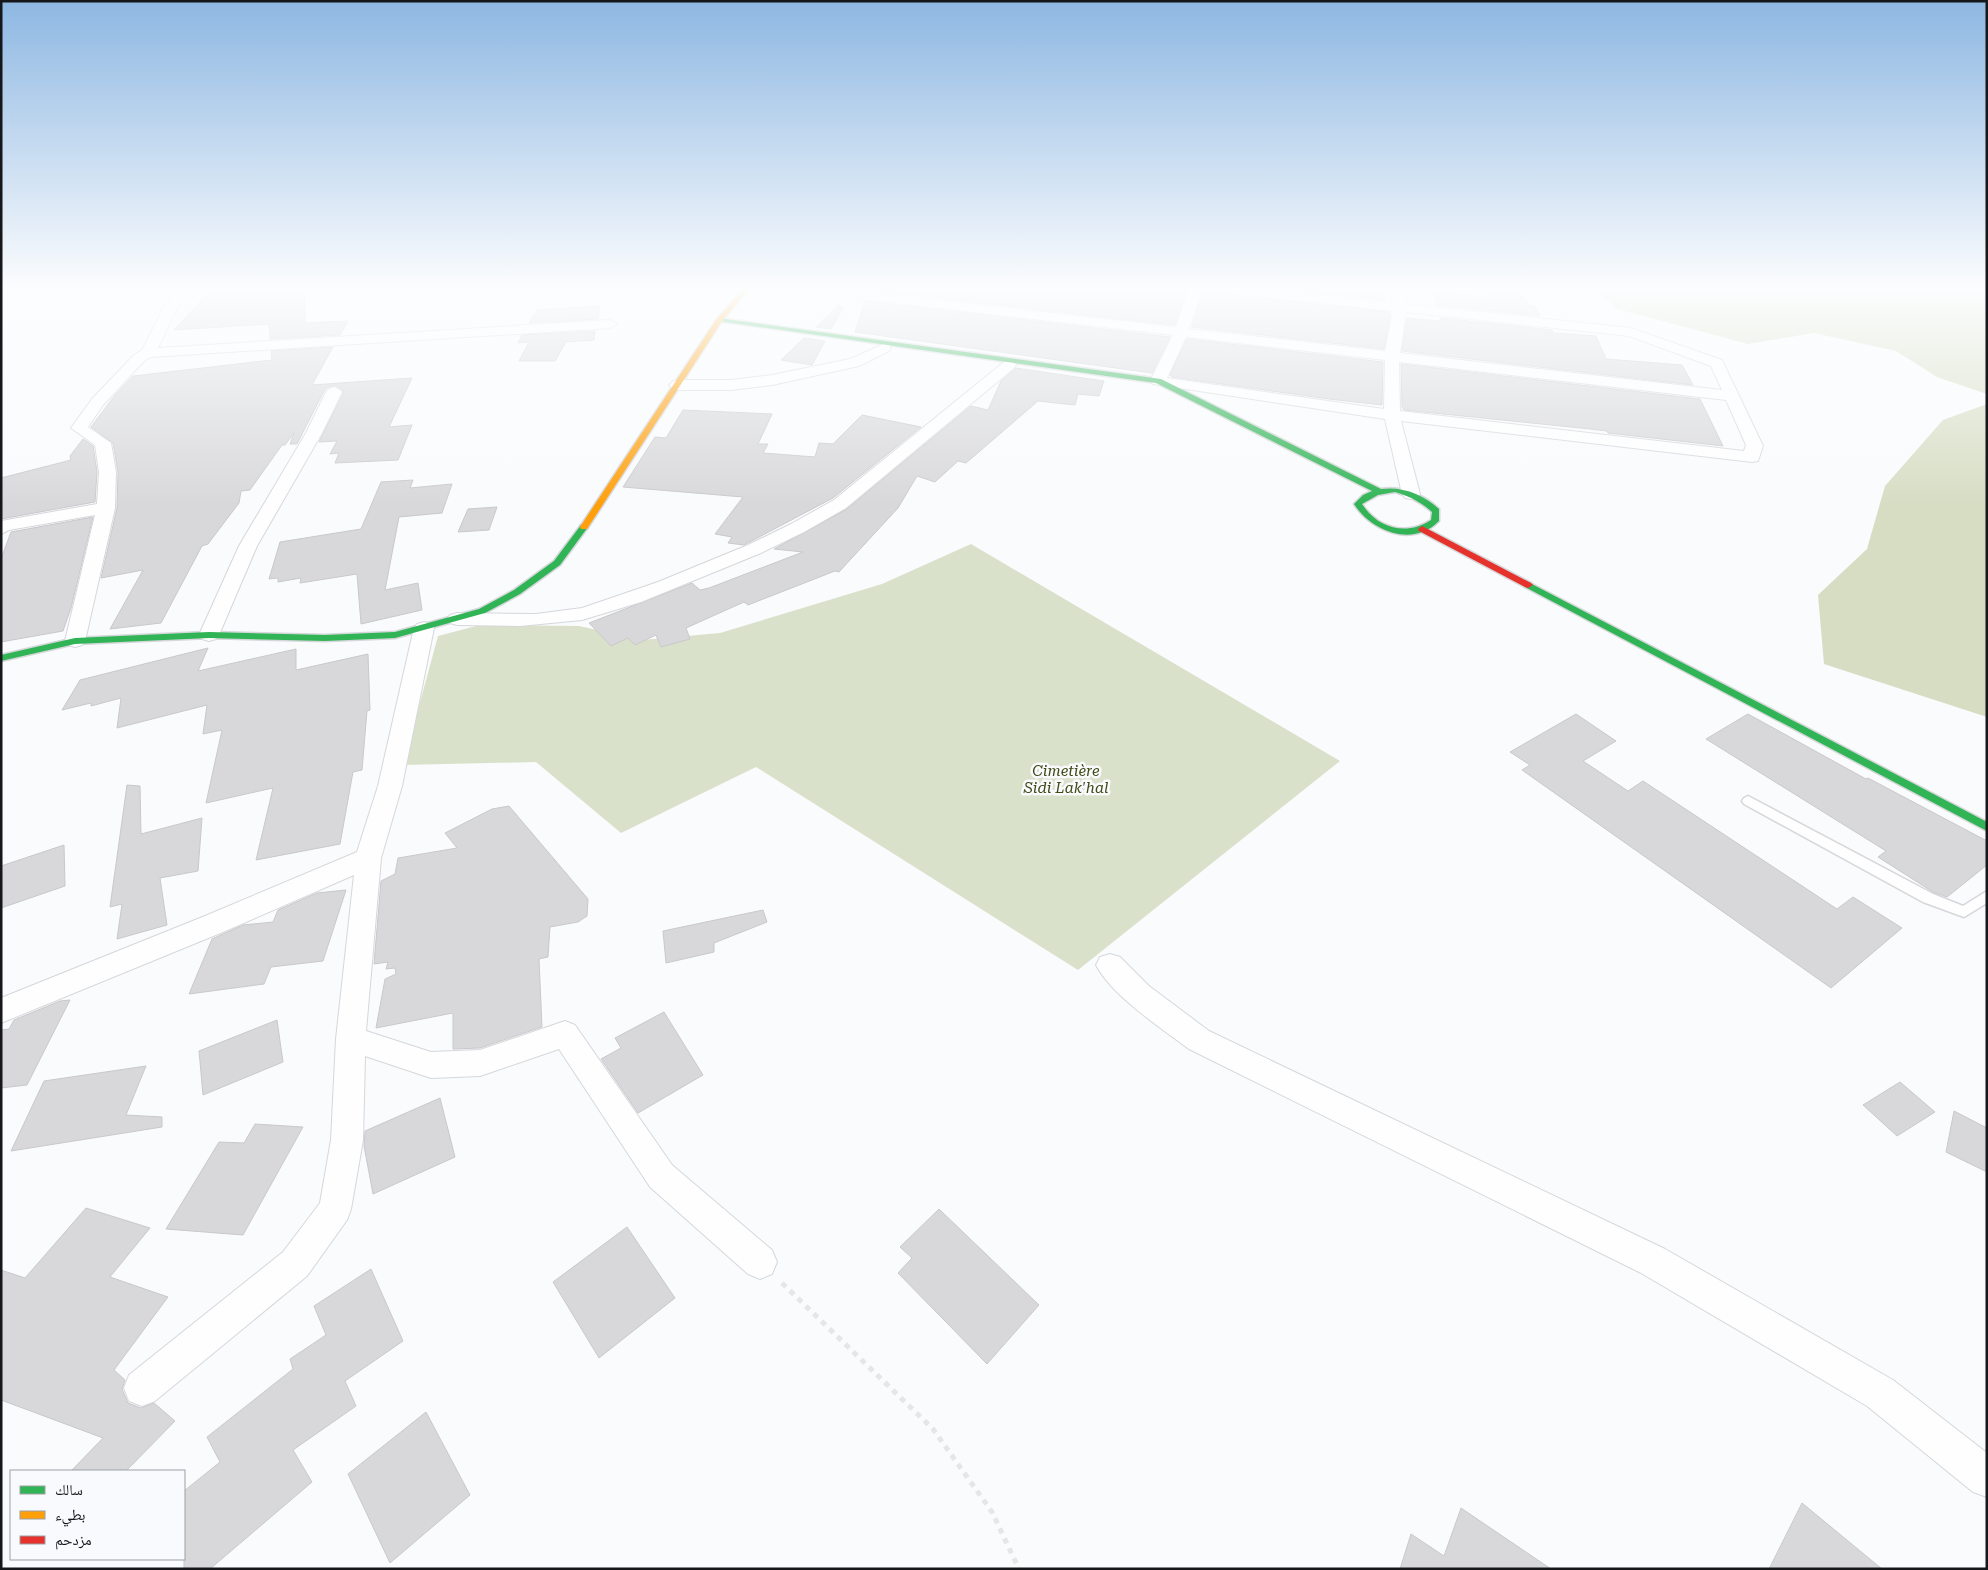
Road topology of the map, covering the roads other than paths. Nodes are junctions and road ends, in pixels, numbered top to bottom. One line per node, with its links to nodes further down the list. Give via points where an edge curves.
1 (139, 359): 19 (street, via 97,402 79,428 103,443 108,467)
2 (694, 359): 12 (main road)
3 (861, 359): 12 (street, via 772,380 731,385)
4 (967, 359): 10 (main road)
5 (993, 359): 11 (main road)
6 (1168, 359): 11 (street)
7 (1392, 359): 15 (street)
8 (1427, 359): 14 (street)
9 (1707, 359): 14 (street, via 1717,363)
10 (1009, 365): 18 (main road, via 1149,384); 23 (street, via 840,504 737,558 583,614 513,622)
11 (1158, 381): 15 (street); 16 (main road)
12 (677, 385): 23 (main road, via 589,521 557,563 517,592)
13 (334, 392): 25 (street, via 314,433 248,546)
14 (1732, 396): 15 (street, via 1755,446 1752,457)
15 (1392, 415): 17 (street)
16 (1378, 491): 17 (main road); 18 (main road)
17 (1412, 494): 21 (main road, via 1427,501 1436,511 1439,523)
18 (1364, 496): 21 (main road, via 1358,504 1361,513 1372,522 1406,531)
19 (106, 508): 20 (street, via 2,526); 26 (street)
20 (1, 529)
21 (1422, 529): 30 (main road)
22 (1584, 601): 28 (main road)
23 (458, 619): 24 (main road)
24 (424, 628): 25 (main road, via 396,635); 31 (street, via 390,786)
25 (209, 635): 26 (main road)
26 (75, 641): 27 (main road)
27 (1, 658)
28 (1742, 684)
29 (1748, 801): 32 (lane, via 1928,898 1964,912)
30 (1987, 827)
31 (368, 858): 34 (street); 35 (street)
32 (1987, 896)
33 (1110, 965): 38 (street, via 1139,994 1200,1040 1653,1261 1880,1393)
34 (1, 1011)
35 (351, 1040): 36 (street, via 431,1065 480,1063 564,1034 661,1176); 37 (street, via 347,1140 335,1209 295,1264)
36 (760, 1262)
37 (142, 1388)
38 (1987, 1478)

